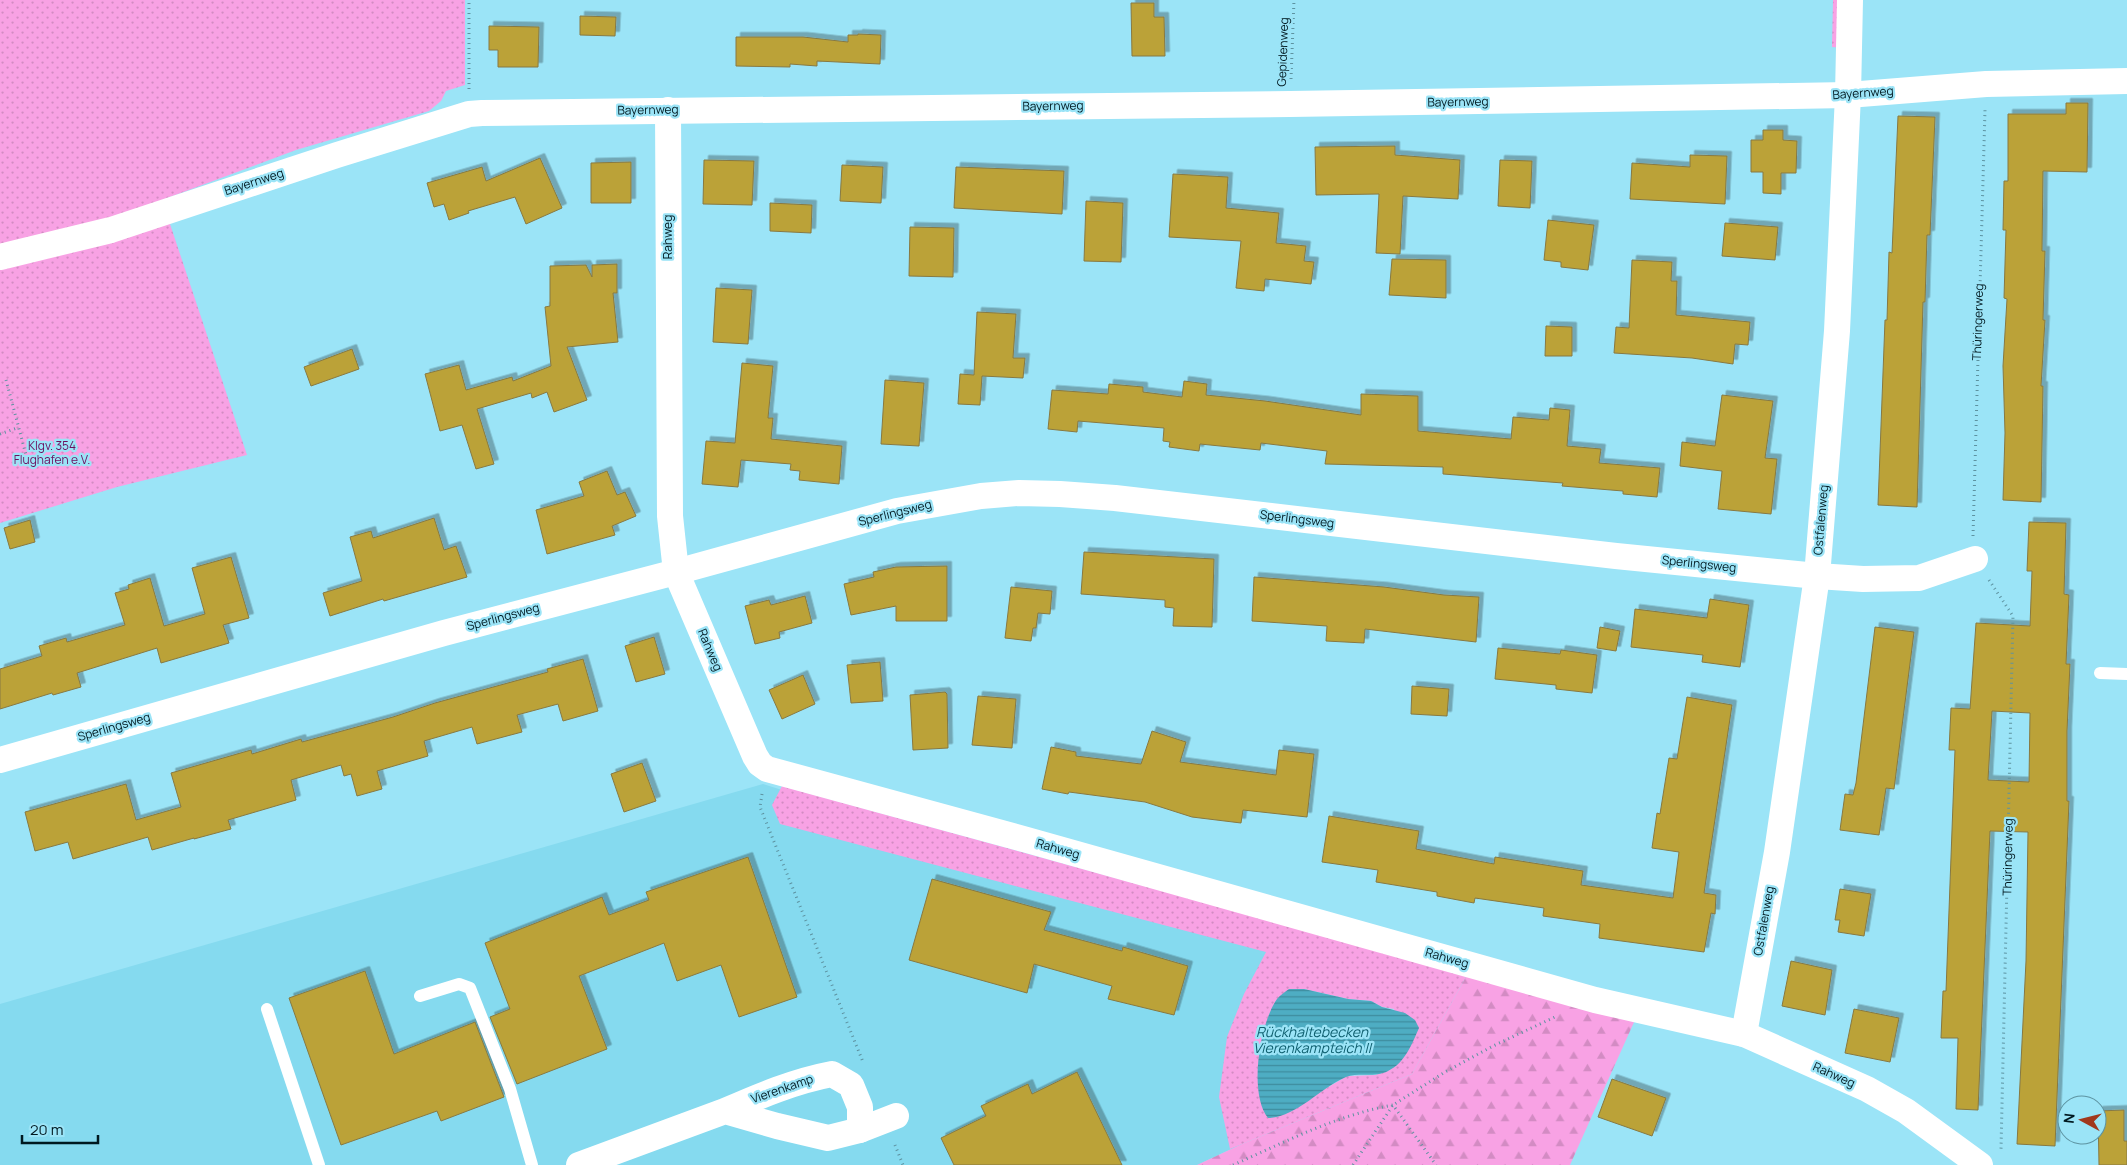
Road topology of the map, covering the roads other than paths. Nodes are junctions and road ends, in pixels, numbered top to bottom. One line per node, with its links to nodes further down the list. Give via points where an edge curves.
1 (1850, 0): 3 (street, Ostfalenweg)
2 (2127, 82): 3 (street, Bayernweg, via 1986,84)
3 (1848, 95): 4 (street, Bayernweg); 8 (street, Ostfalenweg, via 1837,331)
4 (668, 110): 5 (street, Bayernweg, via 469,114 111,230); 7 (street, Rahweg, via 670,516)
5 (0, 257)
6 (1975, 560): 8 (street, via 1918,578)
7 (676, 572): 8 (street, Sperlingsweg, via 897,511 981,496 1019,493 1115,498); 11 (street, Sperlingsweg, via 444,633); 14 (street, Rahweg, via 755,756 767,769 1595,1000)
8 (1817, 576): 14 (street, Ostfalenweg, via 1777,852)
9 (2100, 673): 10 (lane)
10 (2127, 674)
11 (0, 760)
12 (420, 996): 20 (lane, via 459,984 470,988 510,1090)
13 (267, 1010): 19 (lane)
14 (1744, 1034): 18 (street, Rahweg, via 1867,1089)
15 (725, 1111): 17 (street, Vierenkamp, via 828,1138); 17 (street, Vierenkamp, via 754,1098 832,1074 851,1085 860,1107); 21 (street, Vierenkamp)
16 (891, 1117): 17 (street, Vierenkamp)
17 (860, 1130)
18 (1990, 1161)
19 (319, 1165)
20 (532, 1165)
21 (579, 1165)

